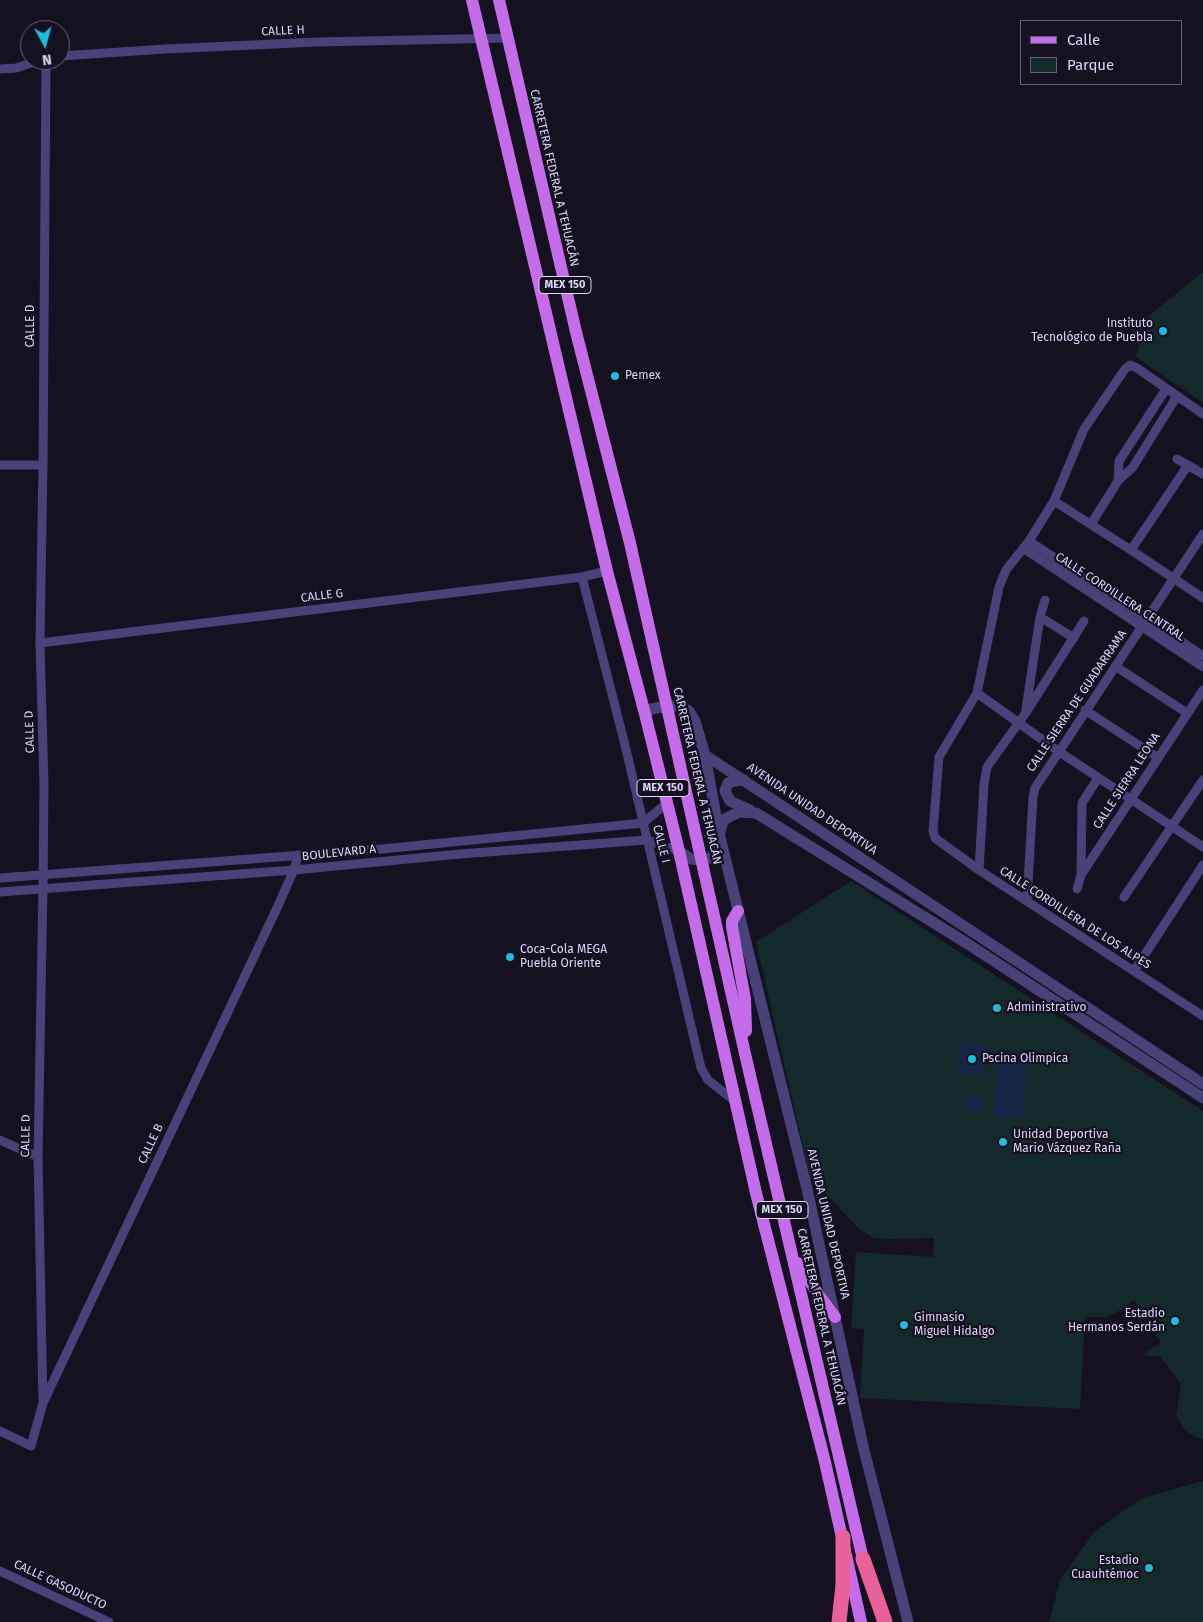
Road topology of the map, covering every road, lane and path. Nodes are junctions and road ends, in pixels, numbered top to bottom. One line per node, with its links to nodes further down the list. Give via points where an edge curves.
1 (472, 0): 4 (main road, MEX 150)
2 (499, 0): 3 (main road, CARRETERA FEDERAL A TEHUACÁN / MEX 150)
3 (508, 38): 4 (street, CALLE H); 38 (main road, CARRETERA FEDERAL A TEHUACÁN / MEX 150)
4 (481, 39): 5 (street, CALLE H, via 317,42); 23 (main road, MEX 150)
5 (70, 55)
6 (20, 67): 7 (street)
7 (0, 69)
8 (46, 70): 14 (street, CALLE D)
9 (1166, 389): 10 (street); 17 (street, via 1120,461); 18 (street, via 1130,365 1084,429)
10 (1177, 396): 11 (street); 17 (street, via 1133,467)
11 (1203, 414)
12 (1177, 459): 15 (street)
13 (0, 465): 14 (street)
14 (43, 465): 32 (street, CALLE D)
15 (1188, 465): 16 (street); 22 (street)
16 (1203, 474)
17 (1118, 480): 19 (street)
18 (1054, 501): 19 (street); 21 (street)
19 (1091, 524): 22 (street)
20 (1202, 538): 25 (street, CALLE SIERRA DE GUADARRAMA)
21 (1026, 544): 30 (street, CALLE CORDILLERA CENTRAL); 37 (street, via 1006,570 999,587)
22 (1131, 550): 25 (street)
23 (607, 571): 24 (street, CALLE G); 41 (main road, MEX 150)
24 (582, 578): 32 (street, CALLE G); 53 (street, CALLE I)
25 (1174, 578): 26 (street); 30 (street, CALLE SIERRA DE GUADARRAMA)
26 (1203, 598)
27 (1045, 600): 28 (street)
28 (1040, 616): 31 (street); 42 (street)
29 (1084, 622): 31 (street)
30 (1144, 622): 33 (street, CALLE CORDILLERA CENTRAL); 34 (street, CALLE SIERRA DE GUADARRAMA); 35 (street, CALLE CORDILLERA CENTRAL)
31 (1074, 638): 42 (street)
32 (40, 643): 66 (street, CALLE D, via 44,785)
33 (1203, 656)
34 (1115, 666): 39 (street, CALLE SIERRA DE GUADARRAMA); 40 (street)
35 (1203, 667)
36 (1203, 690): 40 (street, CALLE SIERRA LEONA)
37 (977, 693): 43 (street); 65 (street, CALLE CORDILLERA DE LOS ALPES, via 939,757 933,832 935,838)
38 (667, 706): 41 (street); 45 (street, AVENIDA UNIDAD DEPORTIVA, via 680,706 689,711); 62 (main road, CARRETERA FEDERAL A TEHUACÁN / MEX 150)
39 (1085, 710): 44 (street, CALLE SIERRA DE GUADARRAMA); 46 (street)
40 (1188, 713): 46 (street, CALLE SIERRA LEONA)
41 (645, 714): 51 (main road, MEX 150)
42 (1025, 714): 43 (street)
43 (1019, 723): 44 (street); 65 (street, via 988,768 984,784)
44 (1058, 751): 47 (street); 73 (street, CALLE SIERRA DE GUADARRAMA, via 1035,788 1033,797)
45 (705, 755): 48 (street, AVENIDA UNIDAD DEPORTIVA); 55 (street, AVENIDA UNIDAD DEPORTIVA)
46 (1157, 757): 50 (street, CALLE SIERRA LEONA)
47 (1098, 778): 50 (street); 67 (street, via 1082,804)
48 (744, 780): 52 (street, via 728,784 726,794 733,802); 75 (street, AVENIDA UNIDAD DEPORTIVA)
49 (1203, 780): 54 (street)
50 (1131, 800): 54 (street); 67 (street, CALLE SIERRA LEONA)
51 (666, 803): 53 (street); 59 (main road, MEX 150)
52 (756, 813): 55 (street, AVENIDA UNIDAD DEPORTIVA, via 739,812 725,819); 75 (street, AVENIDA UNIDAD DEPORTIVA)
53 (643, 823): 56 (street, BOULEVARD A); 57 (street, CALLE I)
54 (1172, 826): 58 (street); 72 (street)
55 (719, 833): 62 (street, AVENIDA UNIDAD DEPORTIVA, via 714,853); 74 (street, AVENIDA UNIDAD DEPORTIVA)
56 (479, 838): 60 (street); 61 (street, BOULEVARD A)
57 (647, 840): 59 (street, BOULEVARD A); 60 (street, BOULEVARD A); 84 (street, CALLE I, via 701,1068 708,1080)
58 (1203, 847)
59 (678, 851): 62 (street, via 691,859); 84 (main road, MEX 150)
60 (480, 853): 64 (street, BOULEVARD A)
61 (298, 855): 64 (street, CALLE B); 66 (street, BOULEVARD A)
62 (702, 860): 81 (main road, CARRETERA FEDERAL A TEHUACÁN / MEX 150)
63 (1203, 865): 78 (street)
64 (294, 870): 69 (street, BOULEVARD A); 89 (street, CALLE B)
65 (979, 870): 73 (street, CALLE CORDILLERA DE LOS ALPES)
66 (42, 873): 68 (street, BOULEVARD A); 69 (street, CALLE D)
67 (1081, 875): 70 (street, CALLE SIERRA LEONA)
68 (0, 878)
69 (43, 888): 71 (street, BOULEVARD A); 86 (street, CALLE D)
70 (1077, 889)
71 (0, 892)
72 (1124, 897)
73 (1027, 900): 78 (street, CALLE CORDILLERA DE LOS ALPES)
74 (738, 911): 81 (main road, via 732,927 745,999); 88 (street, AVENIDA UNIDAD DEPORTIVA, via 807,1189)
75 (972, 939): 76 (street, AVENIDA UNIDAD DEPORTIVA); 77 (street, AVENIDA UNIDAD DEPORTIVA)
76 (999, 950): 77 (street); 79 (street, AVENIDA UNIDAD DEPORTIVA)
77 (992, 959): 79 (street, AVENIDA UNIDAD DEPORTIVA)
78 (1134, 971): 80 (street, CALLE CORDILLERA DE LOS ALPES)
79 (1022, 972): 82 (street, AVENIDA UNIDAD DEPORTIVA); 83 (street, AVENIDA UNIDAD DEPORTIVA)
80 (1203, 1016)
81 (746, 1058): 87 (main road, CARRETERA FEDERAL A TEHUACÁN / MEX 150)
82 (1203, 1084)
83 (1203, 1098)
84 (737, 1102): 91 (main road, MEX 150, via 756,1193)
85 (0, 1140): 86 (street)
86 (38, 1157): 89 (street, CALLE D)
87 (793, 1256): 88 (main road); 92 (main road, CARRETERA FEDERAL A TEHUACÁN / MEX 150)
88 (835, 1317): 99 (street, AVENIDA UNIDAD DEPORTIVA, via 863,1446)
89 (43, 1402): 90 (street, CALLE B, via 30,1446)
90 (0, 1432)
91 (843, 1537): 95 (highway); 96 (main road, MEX 150)
92 (864, 1560): 97 (main road, MEX 150); 98 (highway)
93 (0, 1571): 94 (street, CALLE GASODUCTO)
94 (109, 1622)
95 (839, 1622)
96 (861, 1622)
97 (877, 1622)
98 (885, 1622)
99 (908, 1622)

